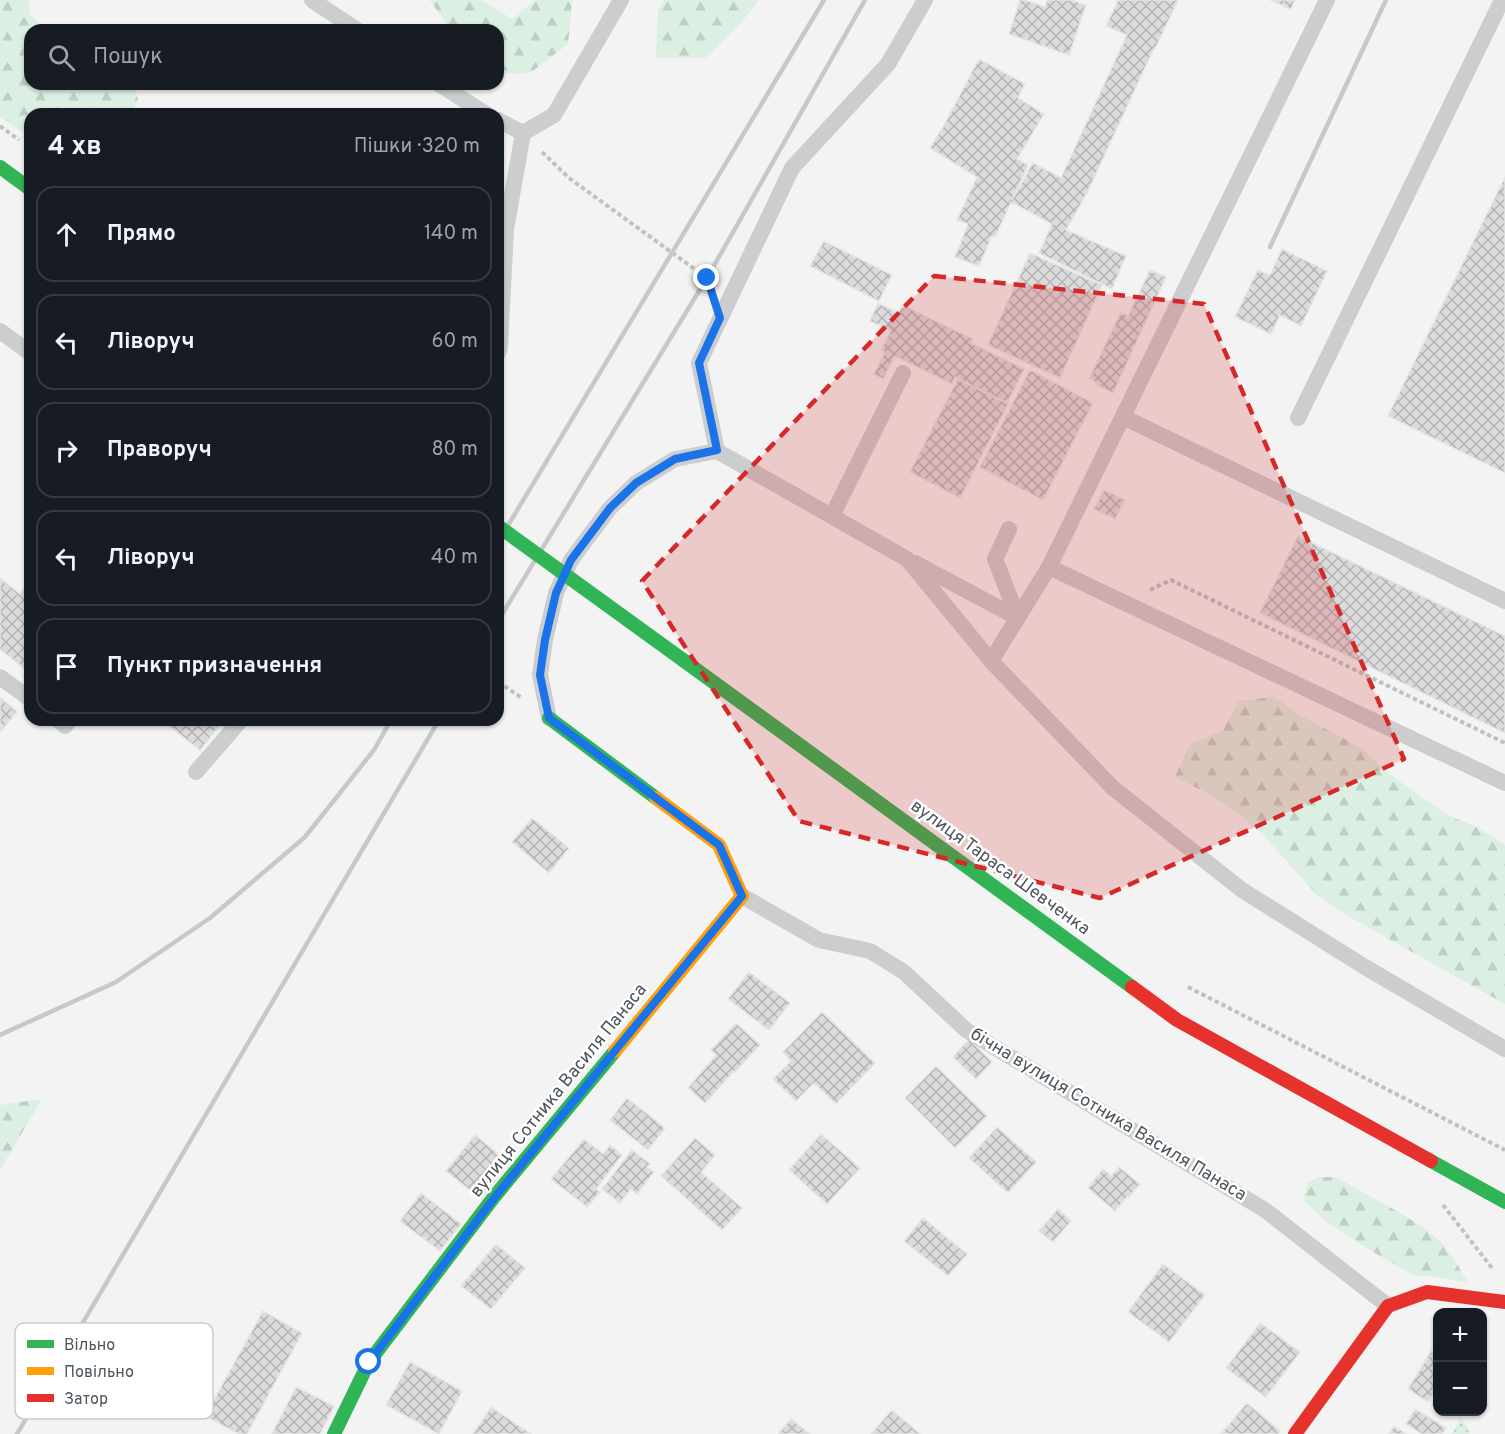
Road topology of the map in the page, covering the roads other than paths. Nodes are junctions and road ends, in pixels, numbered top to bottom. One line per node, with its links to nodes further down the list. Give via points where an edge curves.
1 (312, 0): 6 (lane)
2 (621, 0): 11 (lane, via 554,115)
3 (925, 0): 20 (lane, via 888,64 792,168 699,363)
4 (1327, 0): 18 (lane)
5 (1502, 0): 19 (lane)
6 (337, 6): 7 (lane)
7 (352, 24)
8 (448, 90): 9 (lane)
9 (477, 108)
10 (504, 123): 11 (lane)
11 (523, 133): 14 (lane, via 506,229)
12 (0, 167): 13 (main road)
13 (24, 185)
14 (504, 268)
15 (0, 331): 16 (lane)
16 (24, 349)
17 (903, 373): 21 (lane)
18 (1123, 417): 25 (lane); 26 (lane)
19 (1298, 418)
20 (717, 450): 21 (lane); 31 (lane, via 675,459 636,483 610,508 571,560 556,593 540,675)
21 (832, 516): 24 (lane)
22 (1009, 529): 27 (lane, via 995,560)
23 (504, 530): 37 (main road, вулиця Тараса Шевченка, bridge, via 1177,1020)
24 (907, 559): 27 (lane); 28 (lane)
25 (1049, 567): 27 (lane); 34 (lane)
26 (1505, 601)
27 (1018, 618): 28 (lane)
28 (991, 661): 36 (lane, via 1113,788 1242,890 1365,968)
29 (0, 677): 30 (lane)
30 (24, 695)
31 (549, 718): 35 (main road, via 719,845)
32 (236, 726): 33 (lane)
33 (196, 772)
34 (1505, 783)
35 (742, 896): 39 (lane, бічна вулиця Сотника Василя Панаса, via 819,940 870,951 904,972 966,1030 1265,1210); 40 (main road, вулиця Сотника Василя Панаса, via 495,1197 369,1362)
36 (1505, 1049)
37 (1505, 1202)
38 (1505, 1302): 39 (main road, via 1427,1293)
39 (1388, 1305): 41 (main road)
40 (334, 1434)
41 (1295, 1434)

